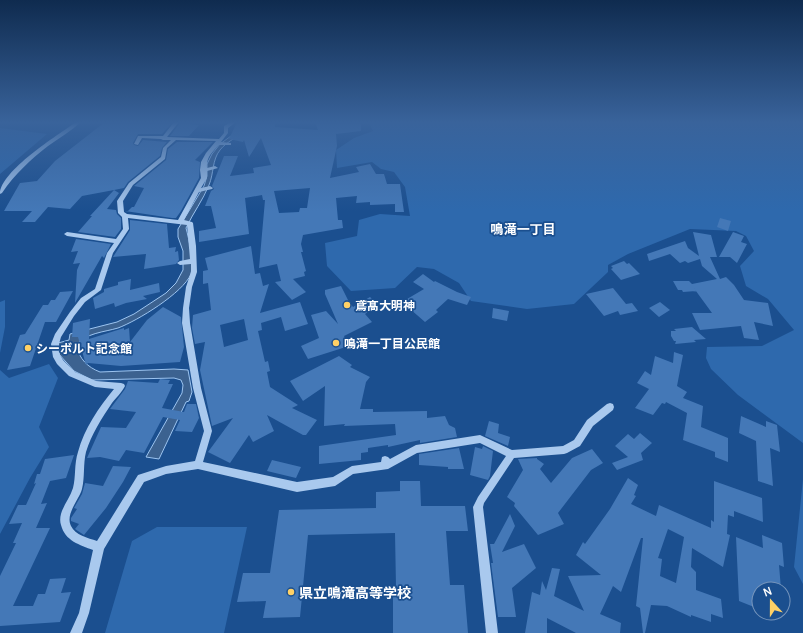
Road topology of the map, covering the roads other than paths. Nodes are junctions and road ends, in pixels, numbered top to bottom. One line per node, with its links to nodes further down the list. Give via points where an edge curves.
1 (38, 152): 8 (street, via 18,168)
2 (164, 152): 9 (street, via 163,158 131,184 120,201 121,213)
3 (210, 152): 5 (street, via 204,162)
4 (215, 168): 5 (street)
5 (203, 170): 7 (street, via 204,178)
6 (210, 188): 7 (street)
7 (199, 190): 10 (street)
8 (0, 192)
9 (125, 216): 10 (street); 12 (street, via 126,229)
10 (180, 222): 13 (street, via 190,223)
11 (68, 234): 12 (street)
12 (118, 241): 18 (street, via 106,262 98,290 83,300 55,344 56,355 72,374 95,384 121,386 85,445 77,488 66,514 67,528 74,537)
13 (194, 261): 14 (street); 17 (street, via 186,323 197,388 208,431)
14 (180, 264)
15 (610, 407): 16 (street, via 590,423 576,443 564,450)
16 (512, 454): 17 (street, via 480,439 469,440 416,449 401,459 352,470 335,481 297,487); 20 (street, via 478,507)
17 (198, 465): 18 (street, via 166,470 140,478)
18 (99, 547): 19 (street, via 84,613)
19 (76, 633)
20 (492, 633)

